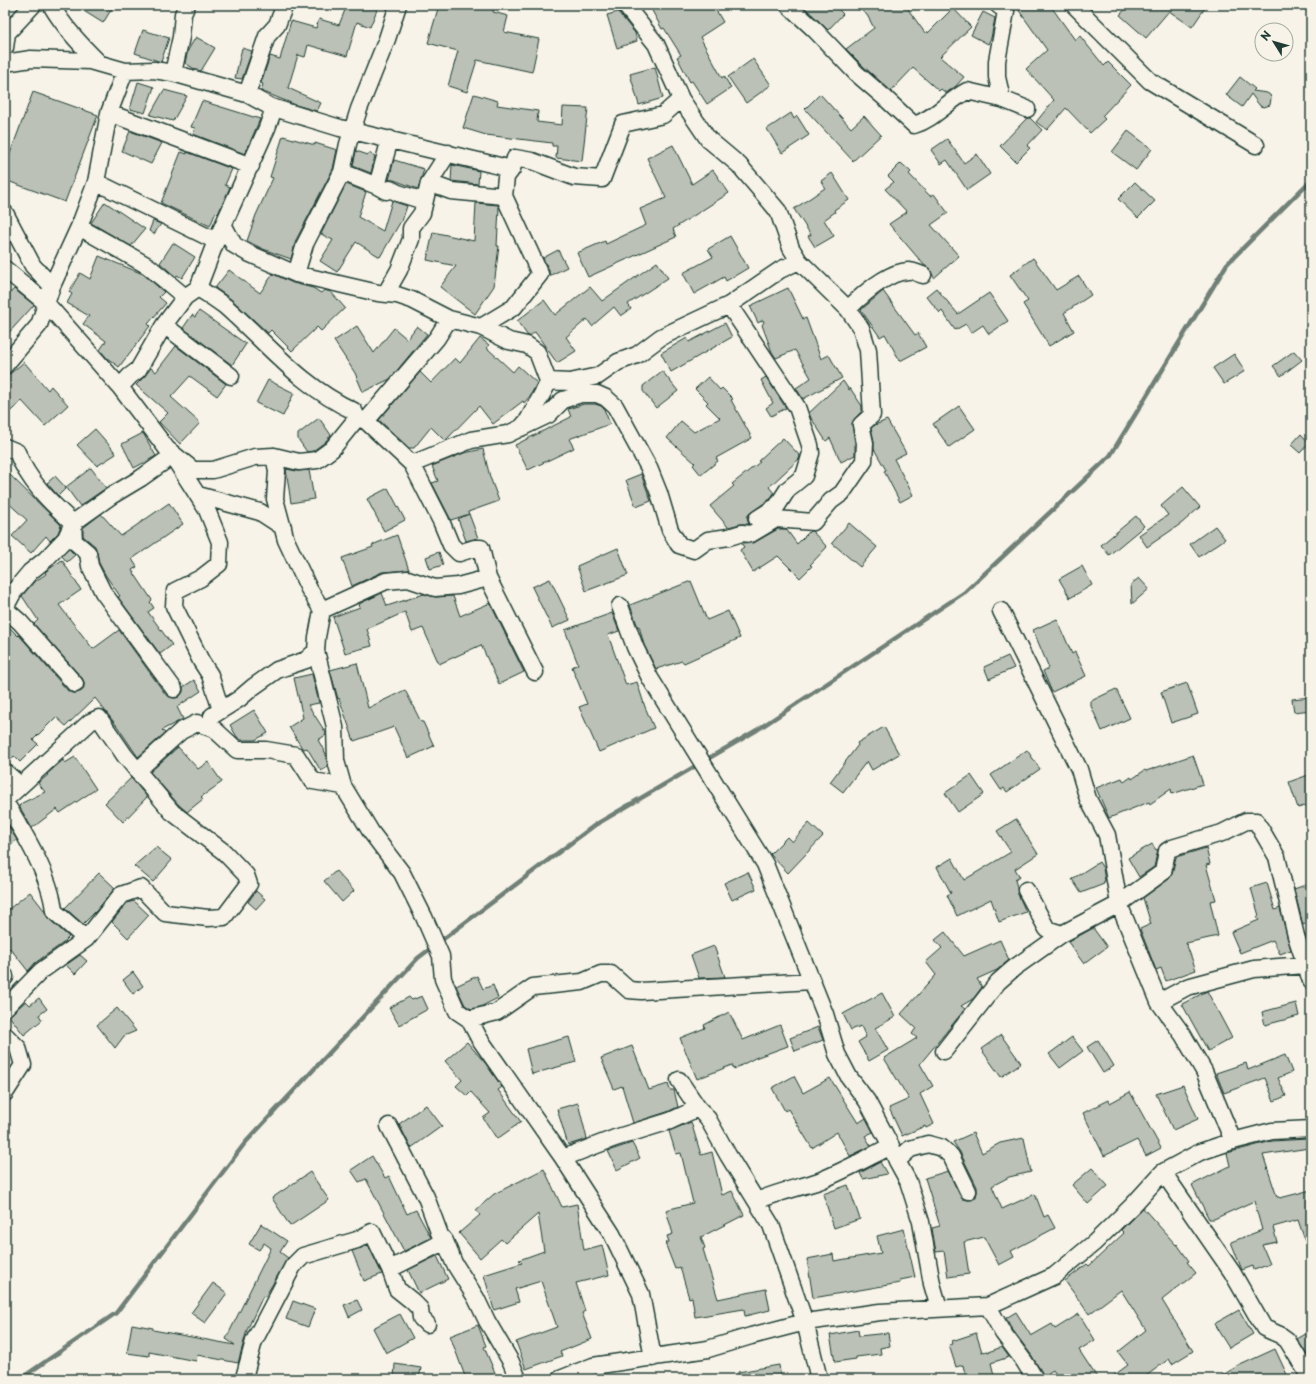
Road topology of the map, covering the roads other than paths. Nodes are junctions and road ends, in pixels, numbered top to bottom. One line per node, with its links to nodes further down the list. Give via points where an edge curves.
1 (34, 5): 10 (street)
2 (51, 5): 11 (street, via 77,41)
3 (187, 5): 14 (street)
4 (398, 5): 21 (street)
5 (625, 5): 16 (street, via 656,44)
6 (788, 5): 17 (street, via 816,30 856,73 914,125 924,122 955,97 967,91)
7 (998, 5): 17 (street, via 1006,11 997,61 997,77)
8 (1074, 5): 23 (street, via 1150,81)
9 (284, 7): 15 (street, via 277,25 267,36)
10 (6, 38)
11 (98, 62): 12 (street, via 31,59); 13 (street)
12 (5, 63)
13 (126, 70): 14 (street); 20 (street)
14 (173, 73): 15 (street)
15 (247, 94): 18 (street)
16 (681, 99): 26 (street, via 663,115 623,124 602,179 574,177 532,161 515,158); 37 (street, via 708,139 739,165 778,211 791,248)
17 (1002, 99): 19 (street)
18 (270, 107): 21 (street); 25 (street, via 272,114)
19 (1026, 109)
20 (109, 113): 25 (street); 28 (street)
21 (353, 130): 22 (street); 27 (street)
22 (390, 139): 24 (street); 30 (street)
23 (1256, 145)
24 (448, 153): 26 (street); 29 (street)
25 (250, 166): 34 (street)
26 (512, 169): 31 (street, via 506,177)
27 (342, 172): 30 (street); 39 (street, via 305,244)
28 (96, 182): 35 (street); 36 (street)
29 (429, 183): 31 (street, via 450,191); 32 (street)
30 (378, 186): 32 (street, via 386,191 390,189)
31 (504, 196): 49 (street, via 540,274 514,307)
32 (424, 201): 43 (street, via 422,213 411,228 411,239 399,270)
33 (5, 213): 41 (street, via 33,266)
34 (224, 226): 36 (street); 39 (street, via 234,245)
35 (79, 227): 41 (street); 42 (street)
36 (216, 241): 42 (street)
37 (800, 261): 45 (street, via 780,270); 46 (street)
38 (5, 269): 44 (street)
39 (296, 274): 43 (street)
40 (923, 276): 46 (street, via 910,270 895,274 866,292)
41 (52, 286): 44 (street)
42 (192, 292): 48 (street); 54 (street, via 224,306 290,370 335,403 354,411)
43 (386, 293): 47 (street, via 412,300)
44 (46, 303): 50 (street, via 39,325); 53 (street)
45 (729, 305): 52 (street, via 661,337 637,356 618,362 598,376 570,382); 63 (street, via 797,407 811,453 804,476 788,489 777,506 759,517 744,531)
46 (848, 309): 63 (street, via 861,328 868,350 872,414 861,425 865,443 864,462 842,494 831,501 813,522 776,518 751,534 742,533)
47 (449, 320): 49 (street); 54 (street, via 437,338)
48 (164, 325): 51 (street); 53 (street, via 138,370)
49 (481, 327): 52 (street, via 509,341 527,345 537,352)
50 (5, 365)
51 (231, 376)
52 (548, 381): 55 (street, via 528,420)
53 (120, 387): 57 (street)
54 (361, 420): 58 (street, via 317,460 299,462); 59 (street)
55 (521, 428): 59 (street, via 508,434 471,440); 63 (street, via 548,415 563,400 581,394 597,394 606,398 615,406 649,468 670,530 679,545 694,550 708,540)
56 (5, 447): 61 (street, via 17,452 37,487)
57 (170, 453): 58 (street, via 193,470 213,470 255,457); 60 (street); 61 (street, via 141,478)
58 (274, 456): 62 (street, via 277,471 275,499)
59 (412, 464): 64 (street, via 451,545 459,553 481,548)
60 (198, 496): 62 (street, via 260,512); 73 (street, via 208,510 220,542 219,564 201,578 175,591 174,606 210,675)
61 (73, 523): 66 (street, via 66,538 14,591); 72 (street, via 74,541 88,553 90,566 103,592)
62 (283, 527): 67 (street, via 286,540 308,589)
63 (729, 537)
64 (488, 578): 67 (street, via 458,586 435,588 408,580 386,581); 70 (street)
65 (620, 606): 85 (street, via 650,678 765,864)
66 (5, 609): 71 (street, via 20,622)
67 (322, 610): 69 (street)
68 (1001, 611): 81 (street, via 1079,769 1088,799 1108,835)
69 (316, 651): 73 (street, via 306,660 277,670); 78 (street, via 335,727 336,761)
70 (534, 672)
71 (74, 684)
72 (174, 689)
73 (221, 710): 74 (street)
74 (197, 723): 75 (street, via 181,731); 78 (street, via 214,728 237,750 266,750 296,755 313,781)
75 (137, 771): 77 (street, via 99,718 90,722); 83 (street, via 172,812 224,852 246,875 249,884 224,917 208,918 165,913 141,888 121,895)
76 (5, 772): 77 (street)
77 (20, 785): 79 (street)
78 (344, 786): 89 (street, via 371,832 402,874 441,956 444,979 453,1003 457,1011)
79 (5, 801): 83 (street, via 37,860 53,898 54,911)
80 (1026, 890): 82 (street, via 1048,929)
81 (1119, 904): 82 (street); 84 (street, via 1164,872 1167,851 1246,821 1256,821 1277,857); 87 (street)
82 (1062, 934): 91 (street, via 998,982)
83 (86, 939): 88 (street, via 41,971)
84 (1305, 965): 86 (street); 87 (street, via 1254,970 1187,987)
85 (812, 981): 89 (street, via 641,991 628,990 611,974 601,974 582,982 533,987 497,1012); 98 (street, via 837,1054 849,1077 867,1101)
86 (1311, 981)
87 (1159, 1002): 97 (street, via 1183,1035 1204,1071)
88 (5, 1008)
89 (469, 1019): 99 (street, via 479,1038)
90 (5, 1034): 93 (street, via 18,1048 23,1065)
91 (944, 1052)
92 (679, 1080): 94 (street)
93 (5, 1093)
94 (698, 1108): 99 (street, via 670,1121); 103 (street, via 708,1119)
95 (388, 1126): 104 (street, via 426,1197 440,1235)
96 (1311, 1129): 97 (street, via 1272,1131)
97 (1233, 1141): 101 (street, via 1200,1152)
98 (891, 1146): 100 (street); 103 (street, via 837,1174)
99 (563, 1158): 110 (street, via 612,1234 641,1294)
100 (897, 1161): 102 (street, via 910,1150 928,1144 942,1148 951,1156); 107 (street, via 908,1181 921,1222)
101 (1163, 1172): 106 (street, via 1094,1243 1054,1276); 116 (street, via 1232,1272 1264,1328 1287,1340)
102 (968, 1191)
103 (757, 1201): 108 (street, via 771,1225)
104 (445, 1241): 105 (street); 112 (street, via 454,1263 476,1298)
105 (390, 1269): 109 (street, via 397,1289 420,1309 421,1318); 111 (street, via 372,1232 357,1240 303,1256 292,1266 254,1341 245,1374)
106 (988, 1306): 107 (street); 115 (street, via 1003,1334)
107 (939, 1308): 108 (street, via 880,1312)
108 (805, 1322): 110 (street, via 708,1349); 114 (street)
109 (427, 1324)
110 (653, 1358): 113 (street, via 593,1366)
111 (246, 1379)
112 (518, 1379)
113 (560, 1379)
114 (819, 1379)
115 (1035, 1379)
116 (1309, 1379)

